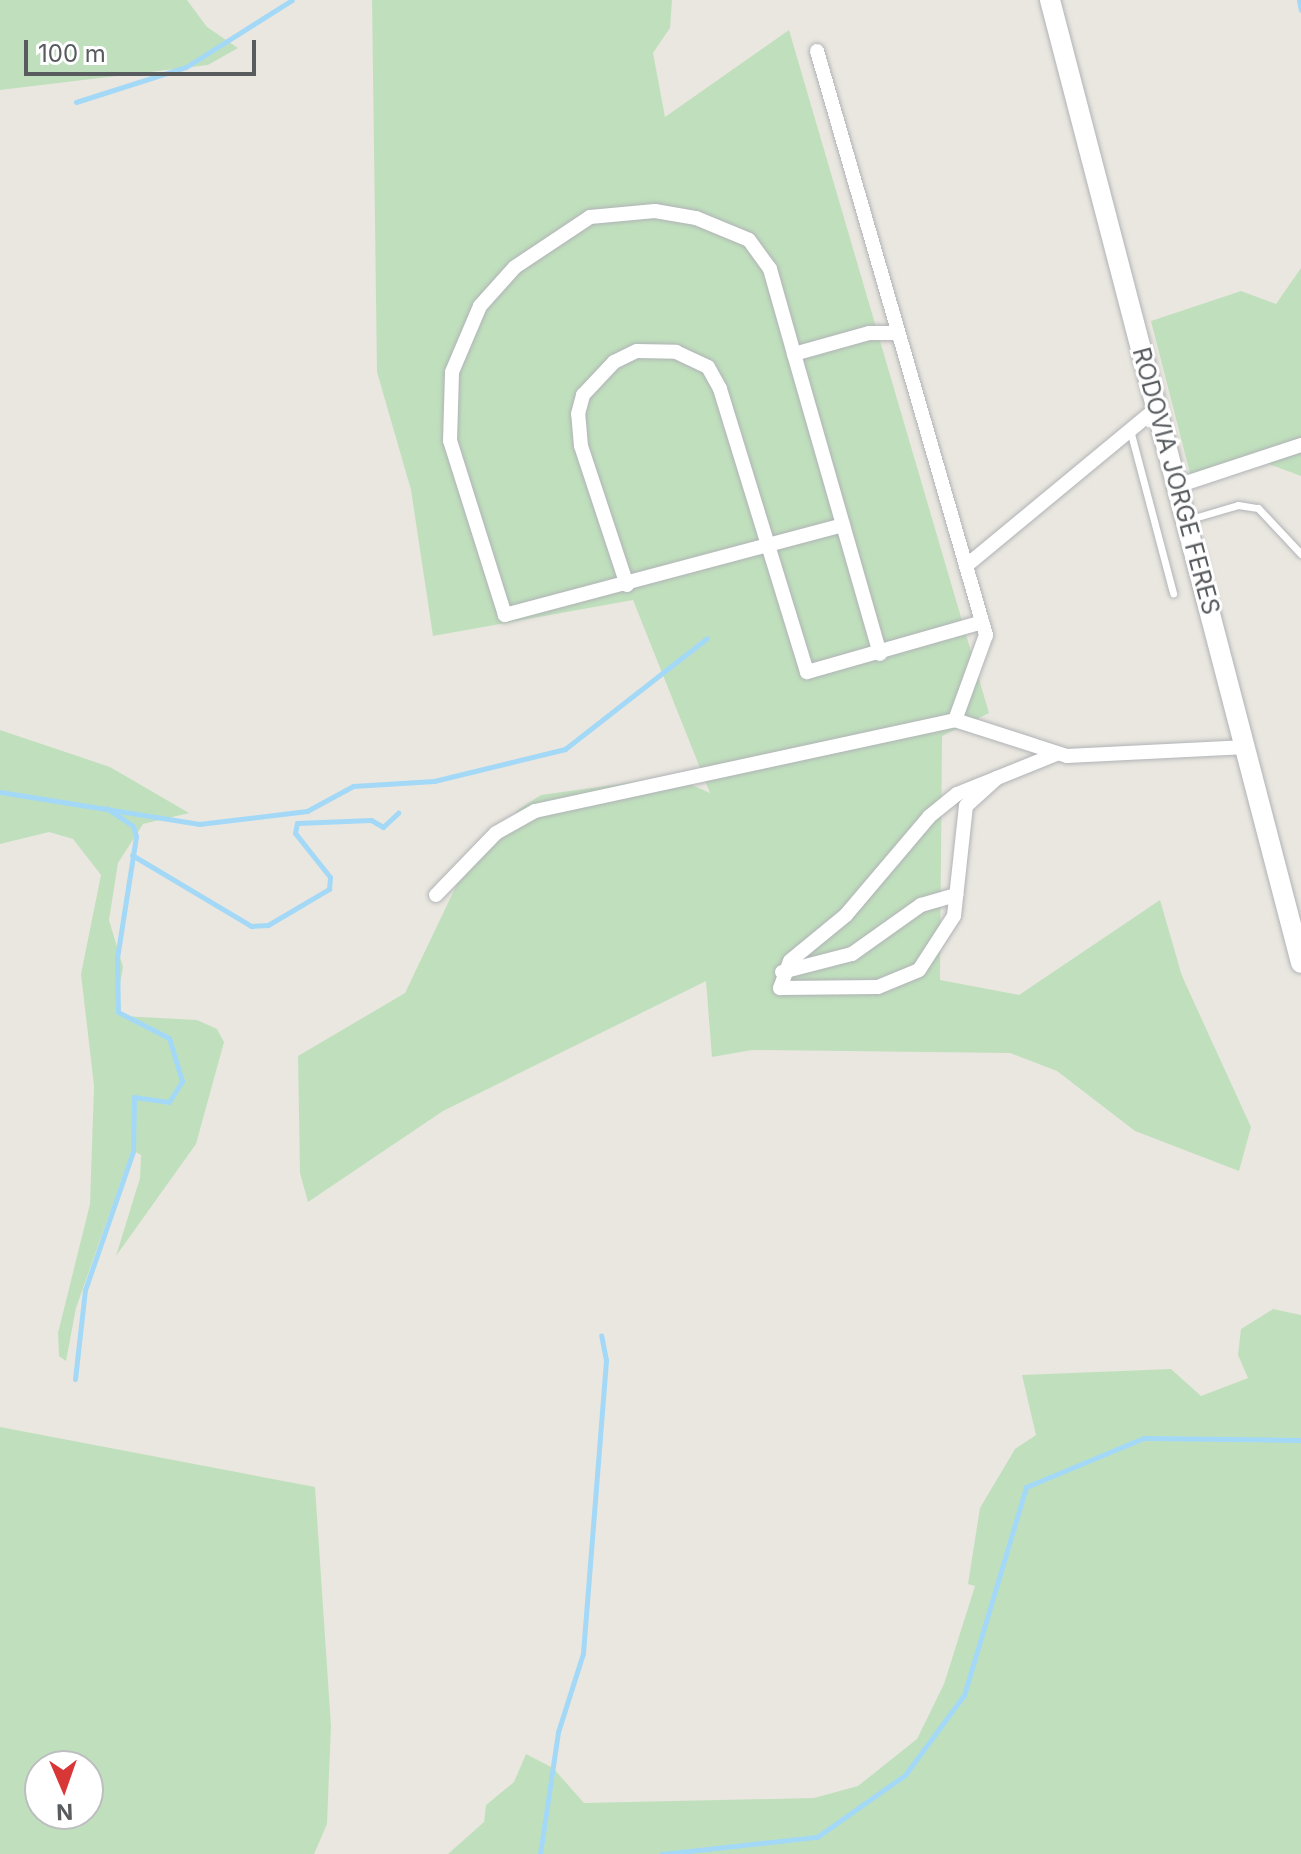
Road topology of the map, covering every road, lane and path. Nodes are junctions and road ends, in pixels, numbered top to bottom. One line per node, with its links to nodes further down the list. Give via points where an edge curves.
1 (1050, 0): 5 (main road, RODOVIA JORGE FERES)
2 (817, 51): 3 (street)
3 (895, 333): 4 (street, via 869,333); 13 (street)
4 (794, 354): 10 (street); 14 (street, via 762,253 725,227 669,213 590,217 515,267 480,306 452,372 450,441 499,611 519,615)
5 (1157, 408): 6 (street); 8 (main road, RODOVIA JORGE FERES)
6 (1130, 430): 13 (street); 15 (lane)
7 (1301, 445): 8 (street)
8 (1177, 486): 9 (main road, RODOVIA JORGE FERES)
9 (1186, 521): 12 (lane, via 1238,505 1258,508); 19 (main road, RODOVIA JORGE FERES)
10 (843, 525): 11 (street); 17 (street)
11 (765, 547): 14 (street); 14 (street, via 708,367 676,352 637,351 594,379 578,414 581,446); 17 (street, via 807,672)
12 (1301, 554)
13 (966, 566): 16 (street)
14 (627, 585)
15 (1173, 593)
16 (982, 622): 17 (street); 18 (street, via 985,653)
17 (880, 654)
18 (955, 720): 20 (street); 22 (street, via 535,811 496,833)
19 (1247, 747): 20 (street); 24 (main road, RODOVIA JORGE FERES)
20 (1056, 754): 21 (street)
21 (997, 778): 23 (street, via 962,813); 25 (street, via 957,794 929,817 853,907)
22 (436, 895)
23 (957, 895): 25 (street, via 921,905 862,949); 25 (street, via 939,947 910,977 878,987 791,993 780,988)
24 (1301, 963)
25 (782, 972)

